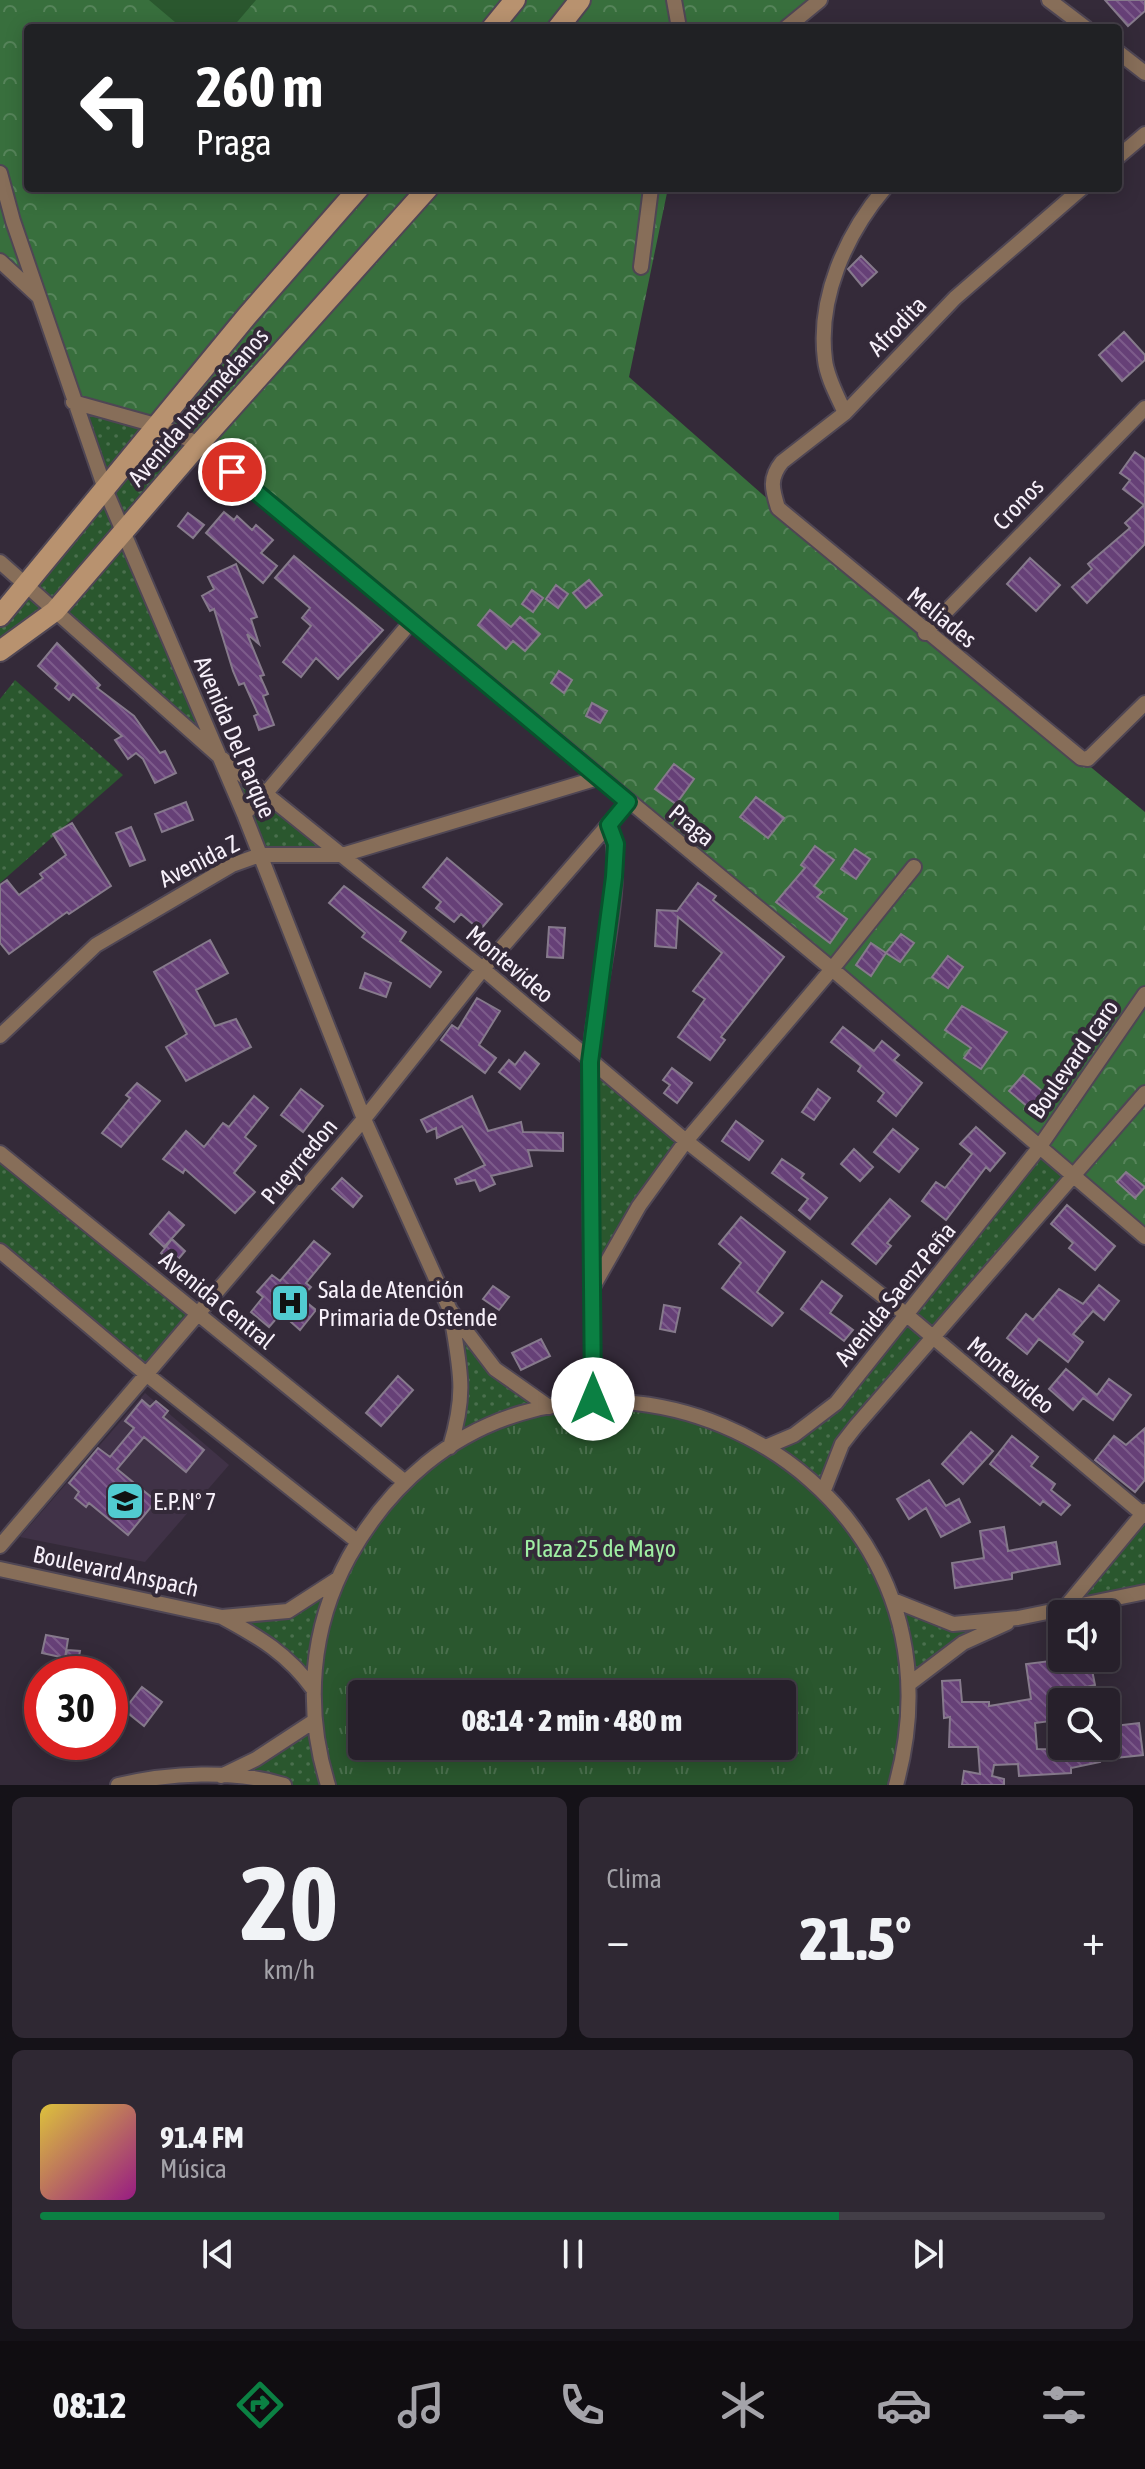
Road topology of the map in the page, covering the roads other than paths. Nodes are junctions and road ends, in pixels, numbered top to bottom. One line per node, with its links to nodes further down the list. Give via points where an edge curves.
1 (515, 0): 6 (main road)
2 (580, 0): 7 (main road)
3 (674, 0): 8 (street)
4 (820, 0): 9 (street)
5 (1049, 0): 10 (street)
6 (495, 24)
7 (561, 24)
8 (678, 24)
9 (791, 24)
10 (1081, 24)
11 (1122, 55): 12 (street)
12 (1145, 73)
13 (1145, 134): 14 (street)
14 (1122, 154)
15 (1, 179): 23 (street, Avenida Del Parque)
16 (356, 192): 27 (main road, Avenida Intermédanos)
17 (424, 192): 28 (main road, Avenida Intermédanos)
18 (650, 192): 22 (street)
19 (882, 192): 26 (street, via 849,241 832,283 824,328 825,363)
20 (1077, 192): 26 (street, Afrodita, via 955,298)
21 (0, 261): 23 (street)
22 (641, 267)
23 (41, 299): 24 (street, Avenida Del Parque)
24 (73, 402): 27 (street, Praga); 29 (street, Avenida Del Parque)
25 (1145, 408): 37 (street, Cronos)
26 (845, 413): 30 (street, Afrodita, via 774,472 771,487)
27 (159, 426): 28 (street, Praga); 29 (main road, Avenida Intermédanos)
28 (199, 444): 31 (main road, Avenida Intermédanos); 36 (street, Praga)
29 (105, 489): 31 (street, Avenida Del Parque); 33 (main road, Avenida Intermédanos)
30 (778, 508): 37 (street, Meliades)
31 (124, 531): 34 (main road, Avenida Intermédanos); 40 (street, Avenida Del Parque)
32 (0, 562): 33 (street, Montevideo)
33 (26, 585): 34 (street, Montevideo); 35 (main road, Avenida Intermédanos)
34 (55, 611): 38 (main road, Avenida Intermédanos); 40 (street, Montevideo)
35 (0, 616)
36 (410, 623): 41 (street, Praga); 42 (street)
37 (925, 633): 39 (street, Meliades, via 1081,758 1088,759)
38 (0, 651)
39 (1145, 703)
40 (220, 757): 42 (street, Montevideo); 44 (street, Avenida Del Parque)
41 (598, 778): 43 (street, Praga); 47 (street, Avenida Z)
42 (266, 793): 44 (street); 47 (street, Montevideo)
43 (628, 802): 45 (street, Pueyrredon); 50 (street, Praga)
44 (244, 814): 46 (street, Avenida Del Parque)
45 (609, 825): 49 (street, Pueyrredon); 53 (street, via 616,844 614,877)
46 (260, 855): 47 (street, Avenida Z); 52 (street, Avenida Z, via 212,875 96,945); 55 (street, Avenida Del Parque)
47 (342, 855): 49 (street, Montevideo)
48 (914, 867): 50 (street)
49 (483, 969): 53 (street, Montevideo); 55 (street, Pueyrredon)
50 (832, 969): 56 (street); 57 (street, Praga)
51 (1145, 994): 57 (street, Boulevard Icaro)
52 (0, 1036)
53 (590, 1062): 56 (street, Montevideo); 62 (street)
54 (1145, 1093): 59 (street)
55 (364, 1119): 63 (street, Avenida Del Parque); 64 (street, Pueyrredon)
56 (686, 1141): 62 (street, via 639,1206); 65 (street, Montevideo)
57 (1038, 1149): 59 (street, Praga); 65 (street, Avenida Saenz Peña)
58 (0, 1153): 64 (street, Avenida Central)
59 (1073, 1177): 60 (street, Praga); 66 (street)
60 (1145, 1237)
61 (0, 1251): 67 (street)
62 (593, 1288): 68 (street)
63 (450, 1310): 69 (street, Avenida Del Parque, via 495,1369); 71 (street, Avenida Del Parque, via 462,1380 462,1408)
64 (198, 1313): 67 (street, Pueyrredon); 72 (street, Avenida Central)
65 (908, 1316): 66 (street, Montevideo); 70 (street, Avenida Saenz Peña, via 836,1403 794,1435)
66 (932, 1338): 73 (street, via 842,1444); 74 (street, Montevideo)
67 (146, 1374): 75 (street); 76 (street, Pueyrredon)
68 (593, 1399): 69 (street); 70 (street, via 678,1408)
69 (549, 1407): 71 (street)
70 (768, 1446): 73 (street)
71 (450, 1447): 72 (street)
72 (405, 1482): 75 (street)
73 (824, 1490): 80 (street, via 866,1543)
74 (1144, 1514): 81 (street)
75 (358, 1542): 78 (street)
76 (0, 1546)
77 (0, 1569): 84 (street, Boulevard Anspach)
78 (337, 1580): 84 (street, Boulevard Anspach, via 288,1611); 87 (street, via 319,1637)
79 (1145, 1592): 82 (street)
80 (893, 1600): 85 (street, via 953,1624); 86 (street)
81 (1071, 1600)
82 (1109, 1600)
83 (1048, 1613): 85 (street)
84 (222, 1617): 87 (street, Boulevard Anspach, via 266,1641 295,1664)
85 (1018, 1618): 86 (street, via 963,1643)
86 (909, 1684): 94 (street, via 906,1748)
87 (313, 1689): 88 (street)
88 (314, 1721): 89 (street); 93 (street)
89 (220, 1777): 90 (street); 92 (street)
90 (157, 1780): 91 (street)
91 (118, 1785)
92 (284, 1785)
93 (328, 1785)
94 (896, 1785)

